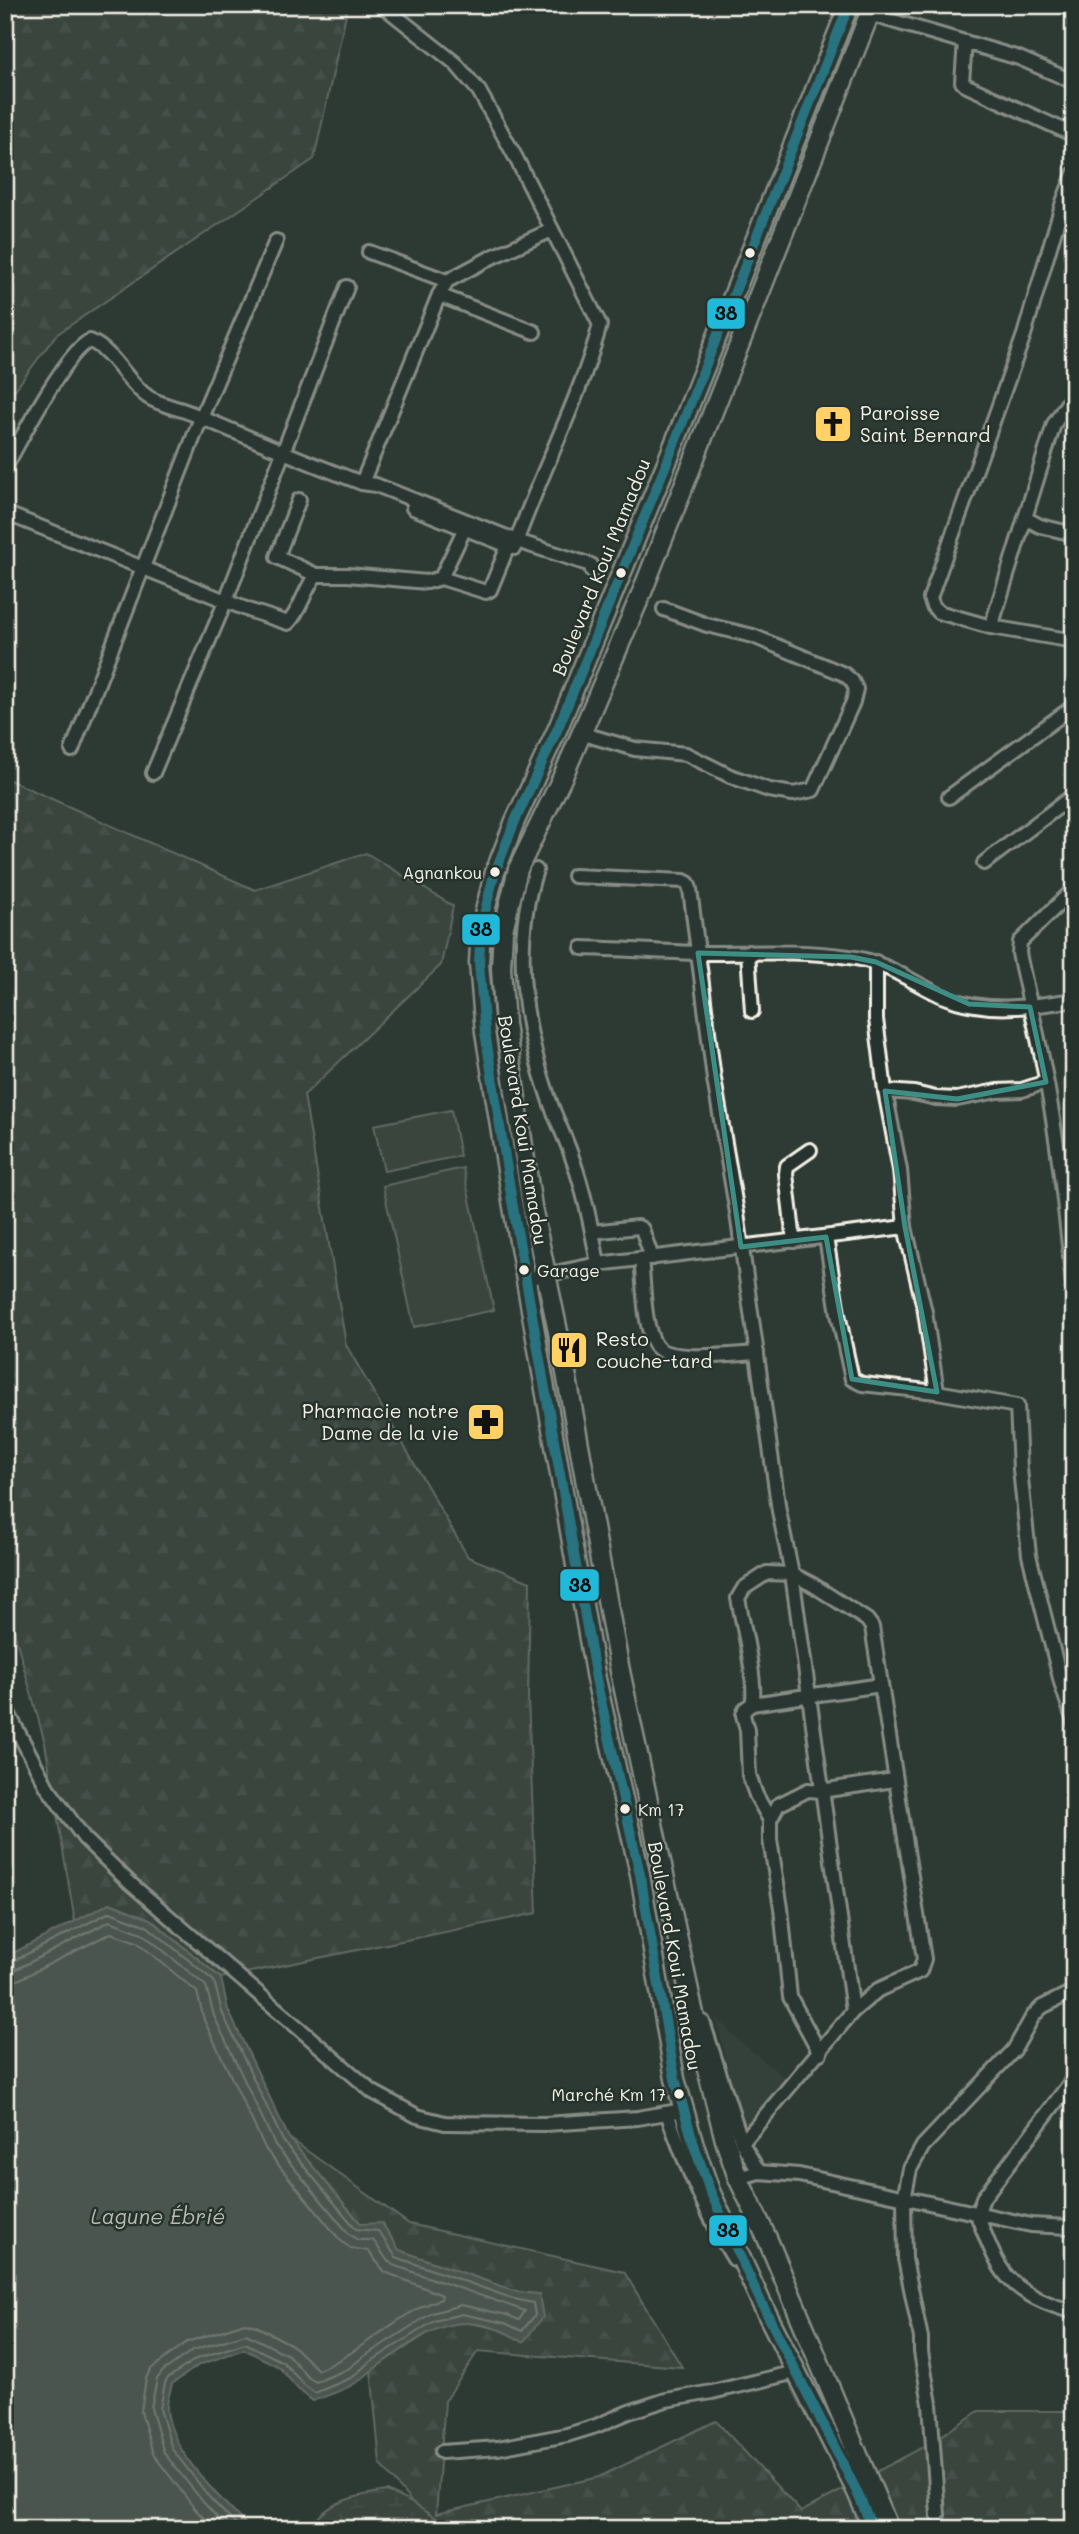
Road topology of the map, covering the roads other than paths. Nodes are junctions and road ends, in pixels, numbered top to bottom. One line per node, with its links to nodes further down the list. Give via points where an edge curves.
1 (382, 5): 10 (street, via 455,63 479,91)
2 (849, 5): 8 (main road, Boulevard Koui Mamadou)
3 (871, 10): 4 (street); 9 (main road, Boulevard Koui Mamadou)
4 (965, 42): 5 (street, via 1019,58); 6 (street, via 961,76 965,85)
5 (1074, 82)
6 (1074, 135)
7 (1074, 174): 33 (street, via 1024,335 930,598 938,612)
8 (766, 212): 9 (main road); 63 (main road, Boulevard Koui Mamadou, via 558,728 515,821 494,875 481,927 482,1007)
9 (788, 222): 36 (main road, Boulevard Koui Mamadou, via 642,592)
10 (552, 230): 13 (street); 27 (street, via 600,325 591,358)
11 (276, 241): 18 (street)
12 (369, 252): 13 (street)
13 (447, 281): 15 (street)
14 (347, 287): 19 (street)
15 (439, 295): 16 (street); 21 (street)
16 (534, 332)
17 (1074, 393): 24 (street, via 1054,424)
18 (201, 418): 19 (street); 20 (street, via 147,397 90,341 38,405); 28 (street)
19 (282, 453): 21 (street); 31 (street)
20 (5, 468)
21 (362, 483): 25 (street); 27 (street)
22 (299, 500): 29 (street, via 277,557)
23 (5, 513): 28 (street)
24 (1024, 518): 26 (street); 33 (street)
25 (464, 530): 27 (street); 30 (street)
26 (1074, 534)
27 (513, 545): 27 (street, via 588,573 592,571 591,565); 30 (street, via 486,592)
28 (143, 568): 31 (street); 37 (street)
29 (316, 575): 30 (street, via 427,582); 31 (street, via 288,623)
30 (441, 578)
31 (226, 600): 38 (street)
32 (664, 609): 36 (street, via 753,636 852,681 856,688 853,702 813,790 793,794 769,790 686,754 635,749)
33 (991, 627): 34 (street)
34 (1074, 641)
35 (1074, 706): 40 (street)
36 (580, 733): 62 (main road, Boulevard Koui Mamadou, via 518,869 501,956 505,1024)
37 (72, 750)
38 (153, 774)
39 (1074, 795): 41 (street)
40 (949, 797)
41 (984, 863)
42 (536, 870): 56 (street, via 524,928 524,990 535,1053 574,1163)
43 (574, 876): 46 (street, via 688,883)
44 (1074, 888): 50 (street, via 1020,942)
45 (582, 948): 46 (street)
46 (698, 953): 47 (street); 59 (street)
47 (748, 953): 48 (street, via 795,951); 51 (street)
48 (876, 962): 50 (street, via 944,997 999,1008); 53 (street, via 876,1019)
49 (1074, 1000): 50 (street)
50 (1030, 1007): 52 (street)
51 (752, 1011)
52 (1046, 1082): 53 (street, via 957,1099); 64 (street)
53 (885, 1091): 55 (street)
54 (810, 1150): 58 (street, via 788,1166 786,1174)
55 (905, 1227): 57 (street); 66 (street)
56 (592, 1232): 60 (street, via 638,1227); 61 (street)
57 (826, 1237): 58 (street); 66 (street, via 852,1379)
58 (794, 1241): 59 (street)
59 (741, 1247): 60 (street); 65 (street)
60 (647, 1259): 61 (street); 65 (street, via 649,1325 656,1346 667,1354 688,1357)
61 (598, 1264): 62 (street)
62 (547, 1274): 63 (street); 82 (main road, Boulevard Koui Mamadou, via 620,1671 682,1959)
63 (526, 1279): 81 (main road, Boulevard Koui Mamadou, via 596,1679 640,1874 668,2038)
64 (1074, 1294)
65 (757, 1353): 67 (street)
66 (937, 1392): 68 (street, via 1017,1406 1026,1538)
67 (792, 1574): 69 (street, via 867,1620); 70 (street); 71 (street, via 767,1573 744,1588 738,1598 753,1683)
68 (1068, 1684): 73 (street)
69 (881, 1685): 70 (street); 74 (street)
70 (808, 1695): 71 (street); 75 (street)
71 (752, 1704): 76 (street, via 743,1715 749,1775)
72 (5, 1707): 81 (street, via 47,1787 84,1838 131,1884 373,2092 417,2116 445,2123 545,2124)
73 (1074, 1722)
74 (894, 1780): 75 (street); 78 (street, via 923,1958 920,1971 878,1990)
75 (821, 1791): 76 (street, via 808,1790 778,1805); 78 (street)
76 (771, 1820): 79 (street, via 790,1997)
77 (1074, 1991): 86 (street, via 1033,2016 1014,2050 923,2146 910,2169)
78 (853, 2011): 79 (street)
79 (820, 2053): 82 (street)
80 (1074, 2078): 87 (street, via 983,2198)
81 (675, 2111): 83 (main road, Boulevard Koui Mamadou); 89 (street, via 681,2155 715,2227)
82 (734, 2142): 83 (main road); 84 (street); 85 (main road, Boulevard Koui Mamadou)
83 (695, 2148): 89 (main road, Boulevard Koui Mamadou, via 709,2191)
84 (759, 2172): 85 (street); 86 (street, via 799,2175)
85 (738, 2178): 95 (main road, Boulevard Koui Mamadou)
86 (904, 2199): 87 (street); 93 (street, via 905,2259 921,2338)
87 (977, 2215): 88 (street, via 1040,2225); 90 (street, via 1003,2271 1018,2287 1049,2305)
88 (1074, 2224)
89 (761, 2302): 91 (main road, Boulevard Koui Mamadou)
90 (1074, 2312)
91 (796, 2372): 92 (street, via 666,2400 567,2435 498,2448); 94 (main road, Boulevard Koui Mamadou)
92 (442, 2452)
93 (938, 2515)
94 (873, 2529)
95 (889, 2529)

